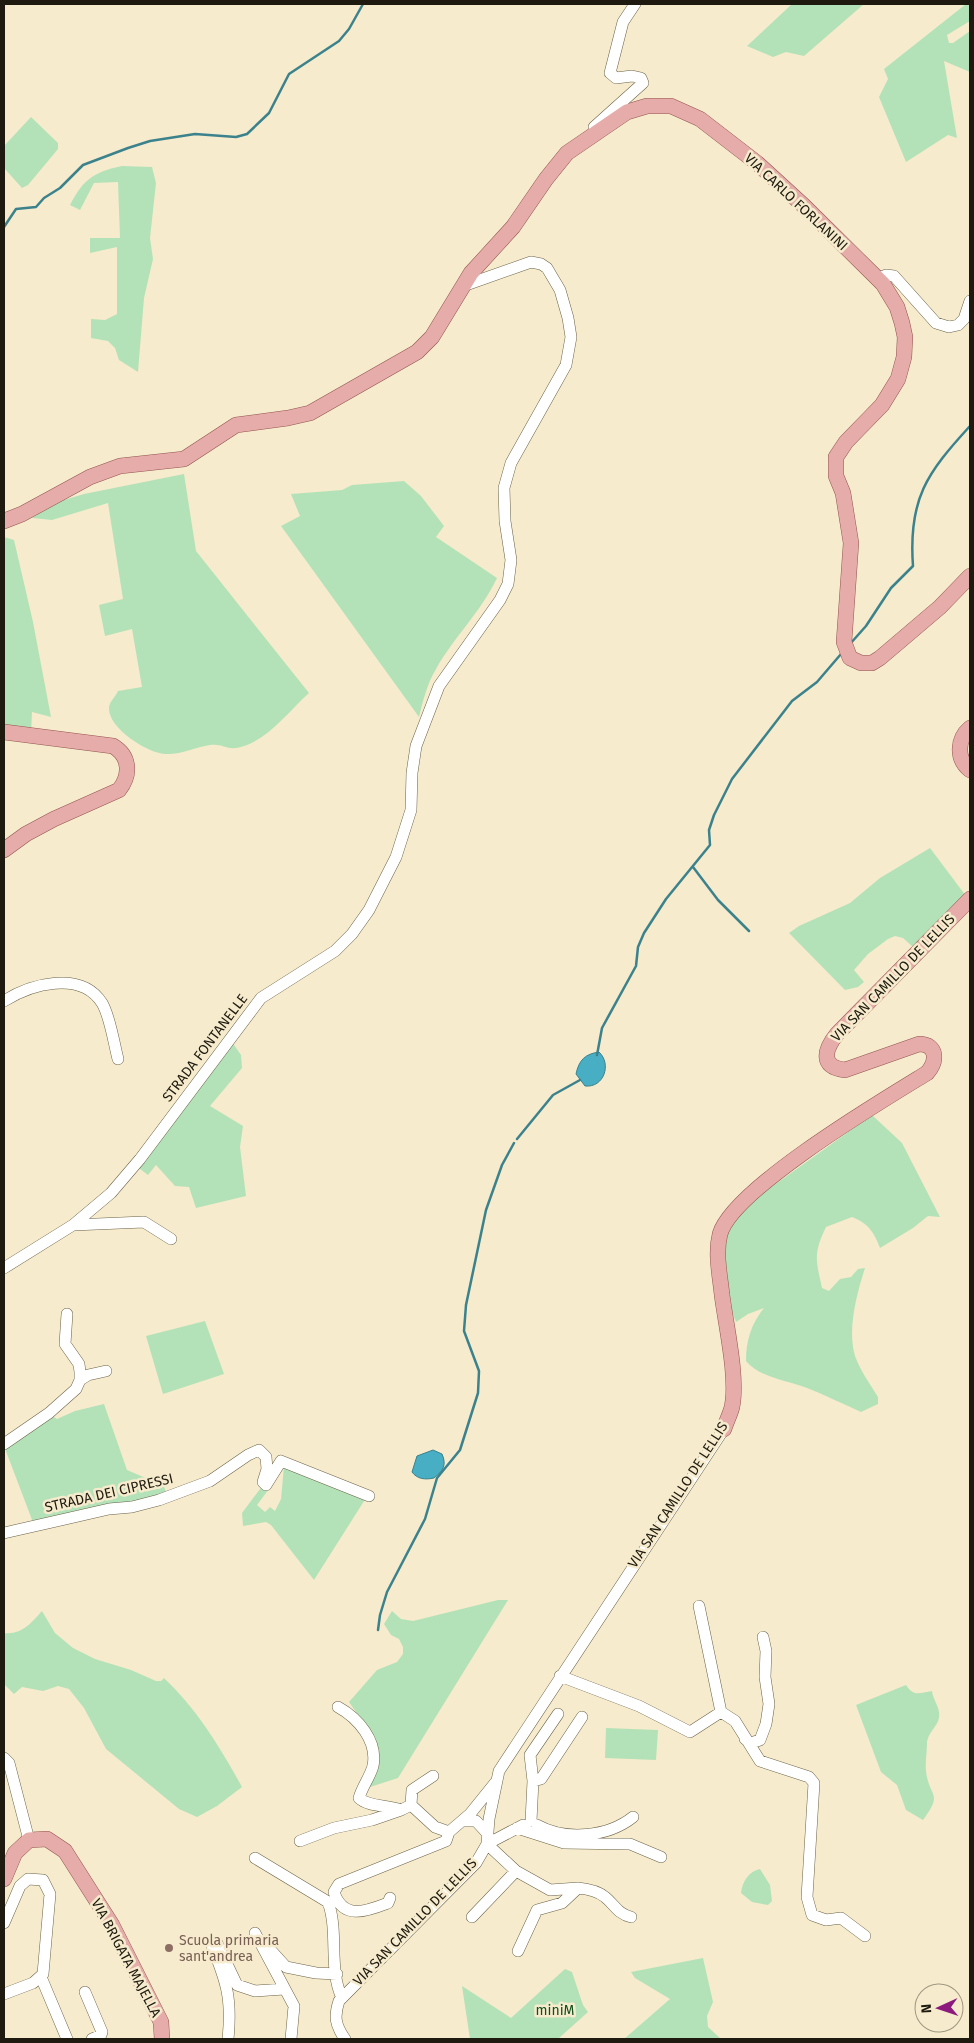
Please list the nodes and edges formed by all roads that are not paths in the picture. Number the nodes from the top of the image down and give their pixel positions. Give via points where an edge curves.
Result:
1 (635, 4) edge
2 (592, 135) junction
3 (876, 279) junction
4 (463, 286) junction
5 (970, 301) edge
6 (4, 520) edge
7 (970, 576) edge
8 (970, 728) edge
9 (4, 732) edge
10 (970, 770) edge
11 (4, 850) edge
12 (970, 899) edge
13 (4, 1001) edge
14 (118, 1059) dead end
15 (73, 1225) junction
16 (171, 1239) dead end
17 (4, 1268) edge
18 (67, 1314) dead end
19 (106, 1371) dead end
20 (80, 1380) junction
21 (724, 1429) joint
22 (4, 1444) edge
23 (369, 1496) dead end
24 (4, 1532) edge
25 (699, 1606) dead end
26 (762, 1637) dead end
27 (560, 1676) junction
28 (338, 1707) dead end
29 (721, 1712) junction
30 (558, 1714) dead end
31 (582, 1717) dead end
32 (745, 1739) junction
33 (4, 1758) edge
34 (433, 1776) dead end
35 (496, 1782) junction
36 (533, 1782) junction
37 (406, 1807) junction
38 (489, 1815) junction
39 (466, 1817) junction
40 (634, 1817) dead end
41 (531, 1821) junction
42 (517, 1828) junction
43 (450, 1832) junction
44 (487, 1839) junction
45 (29, 1840) junction
46 (300, 1841) dead end
47 (661, 1857) dead end
48 (255, 1858) dead end
49 (516, 1872) junction
50 (4, 1879) edge
51 (578, 1888) junction
52 (390, 1898) dead end
53 (472, 1917) dead end
54 (631, 1917) dead end
55 (4, 1923) edge
56 (865, 1936) dead end
57 (518, 1951) dead end
58 (337, 1974) junction
59 (41, 1977) junction
60 (284, 1989) junction
61 (85, 1992) dead end
62 (4, 1994) edge
63 (342, 1998) junction
64 (67, 2039) edge
65 (92, 2039) edge
66 (162, 2039) edge
67 (228, 2039) edge
68 (291, 2039) edge
69 (345, 2039) edge

1 - 2 street via 623,22 610,73 616,78 636,76 643,83 594,127
2 - 3 main road, VIA CARLO FORLANINI via 626,112 647,106 671,106 690,113 756,163
2 - 4 main road, VIA CARLO FORLANINI via 567,153 513,227
3 - 5 street via 894,276 936,323 949,327 964,319
3 - 7 main road, VIA CARLO FORLANINI via 883,284 902,323 904,357 898,379 882,405 836,457 836,476 843,493 851,543 846,652 861,663 876,661 940,607
4 - 6 main road, VIA CARLO FORLANINI via 432,336 417,352 310,413 236,425 184,459 120,466 90,476 22,514
4 - 15 street, STRADA FONTANELLE via 531,262 541,264 560,290 571,337 566,364 512,463 504,488 511,560 508,584 439,686 416,746 411,810 396,858 369,910 352,934 335,951 261,998 140,1159 111,1193
8 - 10 main road via 962,738 960,749 963,762
9 - 11 main road via 113,746 122,751 128,767 119,790 54,818
12 - 21 main road, VIA SAN CAMILLO DE LELLIS via 837,1034 828,1044 826,1054 828,1063 835,1069 846,1070 925,1044 934,1054 932,1068 838,1128 746,1198 729,1216 720,1234 717,1257 733,1381 732,1407
13 - 14 street via 47,984 72,984 89,990 102,1004
15 - 16 street, STRADA FONTANELLE via 144,1222
15 - 17 street, STRADA FONTANELLE
18 - 20 street via 65,1344 79,1364
19 - 20 street
20 - 22 street via 76,1389 48,1413
21 - 27 street, VIA SAN CAMILLO DE LELLIS
23 - 24 street, STRADA DEI CIPRESSI via 282,1461 266,1485 266,1457 259,1450 210,1481 159,1500
25 - 29 street
26 - 32 street via 766,1651 769,1704 766,1724 760,1740 751,1743
27 - 29 street via 639,1706 690,1732
27 - 35 street, VIA SAN CAMILLO DE LELLIS via 499,1770
28 - 37 street via 352,1714 362,1726 374,1754 372,1768 359,1798 363,1803
29 - 32 street via 735,1721
30 - 36 street via 530,1755
31 - 36 street via 541,1779
32 - 56 street via 760,1761 809,1777 814,1784 807,1897 812,1915 826,1920 841,1918
33 - 45 street via 9,1763
34 - 37 street via 412,1790
35 - 38 street, VIA SAN CAMILLO DE LELLIS
35 - 39 street, VIA SAN CAMILLO DE LELLIS
36 - 41 street
37 - 43 street via 435,1827
37 - 46 street
38 - 39 street
38 - 44 street, VIA SAN CAMILLO DE LELLIS
39 - 43 street, VIA SAN CAMILLO DE LELLIS
39 - 44 street, VIA SAN CAMILLO DE LELLIS via 476,1821
40 - 41 street via 604,1833 582,1835 543,1828
41 - 42 street, VIA SAN CAMILLO DE LELLIS
42 - 44 street, VIA SAN CAMILLO DE LELLIS
42 - 47 street via 564,1843 630,1844
43 - 52 street, VIA SAN CAMILLO DE LELLIS via 446,1841 339,1884 334,1892 337,1902 346,1910 359,1912 388,1903
44 - 49 street, VIA SAN CAMILLO DE LELLIS
44 - 63 street, VIA SAN CAMILLO DE LELLIS via 476,1863
45 - 50 main road via 15,1853
45 - 66 main road, VIA BRIGATA MAJELLA via 47,1839 64,1851 112,1925 161,2022
48 - 58 street, VIA SAN CAMILLO DE LELLIS via 328,1902 332,1913
49 - 51 street, VIA SAN CAMILLO DE LELLIS via 550,1890
49 - 53 street
51 - 54 street via 592,1890 605,1897 621,1915
51 - 57 street via 562,1903 537,1910
55 - 59 street via 20,1886 28,1879 43,1880 50,1894 46,1960
58 - 60 street via 286,1967 256,1935
58 - 63 street, VIA SAN CAMILLO DE LELLIS
59 - 62 street
59 - 64 street
60 - 67 street via 255,1991 237,1985 217,1943 212,1946 229,1996
60 - 68 street via 294,2006
61 - 65 street via 102,2032 101,2036
63 - 69 street, VIA SAN CAMILLO DE LELLIS via 334,2016

